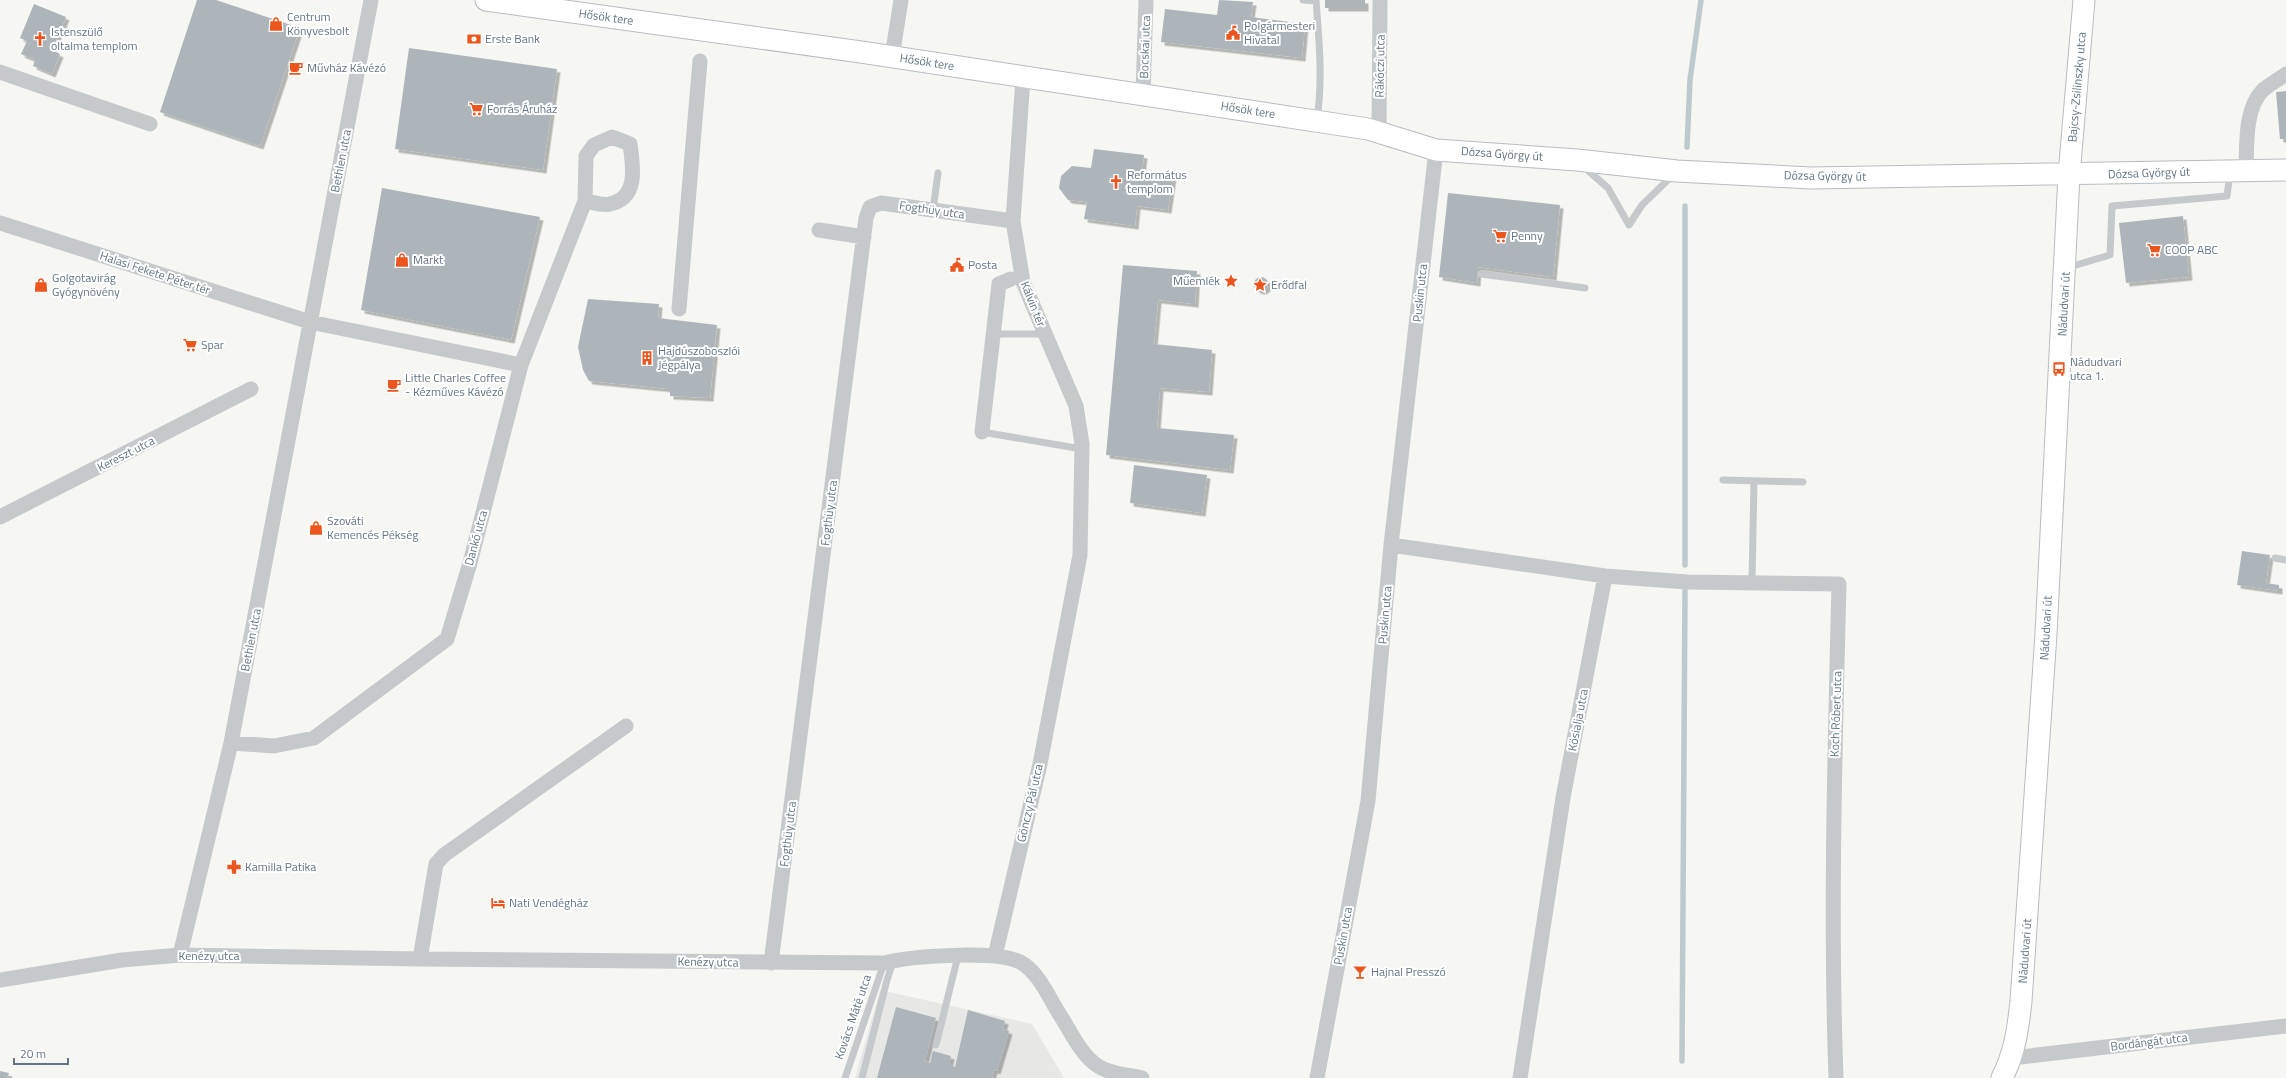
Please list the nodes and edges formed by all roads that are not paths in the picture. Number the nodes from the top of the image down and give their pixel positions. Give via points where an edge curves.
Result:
1 (371, 0) edge
2 (486, 0) edge
3 (902, 0) edge
4 (1146, 0) edge
5 (1303, 0) edge
6 (1380, 0) edge
7 (2084, 0) edge
8 (1316, 1) edge
9 (892, 57) junction
10 (700, 61) dead end
11 (0, 72) edge
12 (2286, 74) edge
13 (1023, 78) junction
14 (1143, 94) junction
15 (1317, 121) junction
16 (150, 124) dead end
17 (1373, 130) junction
18 (1436, 150) junction
19 (1577, 160) junction
20 (2286, 170) edge
21 (1677, 171) junction
22 (2238, 171) junction
23 (938, 173) dead end
24 (2069, 174) junction
25 (585, 202) junction
26 (933, 210) junction
27 (1013, 221) junction
28 (0, 224) edge
29 (819, 230) dead end
30 (863, 240) junction
31 (2066, 268) junction
32 (1481, 274) dead end
33 (1011, 279) dead end
34 (1585, 288) dead end
35 (679, 308) dead end
36 (310, 322) junction
37 (993, 334) junction
38 (1046, 334) junction
39 (521, 365) junction
40 (251, 389) dead end
41 (982, 432) joint
42 (1082, 449) junction
43 (1723, 480) dead end
44 (1754, 481) junction
45 (1803, 482) dead end
46 (0, 517) edge
47 (1391, 545) junction
48 (2275, 558) dead end
49 (2286, 560) edge
50 (1605, 576) junction
51 (1752, 581) junction
52 (626, 726) dead end
53 (231, 744) junction
54 (180, 955) junction
55 (958, 956) junction
56 (996, 956) junction
57 (420, 959) junction
58 (889, 961) junction
59 (772, 963) junction
60 (0, 980) edge
61 (2286, 1026) edge
62 (936, 1045) dead end
63 (2012, 1058) junction
64 (845, 1078) edge
65 (862, 1078) edge
66 (1142, 1078) edge
67 (1317, 1078) edge
68 (1520, 1078) edge
69 (1836, 1078) edge
70 (2002, 1078) edge

1 - 36 street, Bethlen utca
2 - 9 street, Hősök tere
3 - 9 street
4 - 14 street, Bocskai utca
5 - 8 lane
6 - 17 street, Rákóczi utca
7 - 24 street, Bajcsy-Zsilinszky utca
8 - 15 lane via 1321,61
9 - 13 street, Hősök tere
10 - 35 street
11 - 16 street
12 - 22 street via 2262,91 2255,102
13 - 14 street, Hősök tere
13 - 27 street, Kálvin tér
14 - 15 street, Hősök tere
15 - 17 street, Hősök tere
17 - 18 street, Dózsa György út
18 - 19 street, Dózsa György út
18 - 47 street, Puskin utca
19 - 21 street, Dózsa György út
19 - 21 lane via 1608,188 1629,225 1642,205
20 - 22 street, Dózsa György út
21 - 24 street, Dózsa György út via 1812,178
22 - 24 street, Dózsa György út
22 - 31 lane via 2227,196 2112,206 2110,255
23 - 26 lane
24 - 31 street, Nádudvari út
25 - 25 street, Dankó utca via 586,156 594,145 612,137 630,144 633,163 632,185 626,196 609,205
25 - 39 street, Dankó utca
26 - 27 street, Fogthüy utca
26 - 30 street, Fogthüy utca via 881,203 870,208
27 - 38 street, Kálvin tér via 1023,282
28 - 36 street, Halasi Fekete Péter tér
29 - 30 street
30 - 59 street, Fogthüy utca
31 - 63 street, Nádudvari út via 2046,634 2019,1027
32 - 34 lane
33 - 37 street via 998,284
36 - 39 street
36 - 53 street, Bethlen utca
37 - 38 lane
37 - 41 street
38 - 42 street, Kálvin tér via 1076,406
39 - 53 street, Dankó utca via 470,563 447,639 314,738 274,746
40 - 46 street, Kereszt utca
41 - 42 lane
42 - 56 street, Gönczy Pál utca via 1080,555 1040,764
43 - 44 lane
44 - 45 lane
44 - 51 lane
47 - 50 street
47 - 67 street, Puskin utca via 1368,801
48 - 49 lane
50 - 51 street, Koch Róbert utca via 1687,582
50 - 68 street, Kösialja utca via 1563,798
51 - 69 street, Koch Róbert utca via 1839,584 1832,975
52 - 57 street via 444,855 436,864
53 - 54 street, Bethlen utca
54 - 57 street, Kenézy utca
54 - 60 street, Kenézy utca via 122,960
55 - 56 street, Kenézy utca
55 - 58 street, Kenézy utca
55 - 62 lane
56 - 66 street via 1020,962 1034,974 1092,1062 1109,1071
57 - 59 street, Kenézy utca
58 - 59 street, Kenézy utca
58 - 64 lane, Kovács Máté utca
58 - 65 lane via 887,980
61 - 63 street, Bordángát utca
63 - 70 street, Nádudvari út

